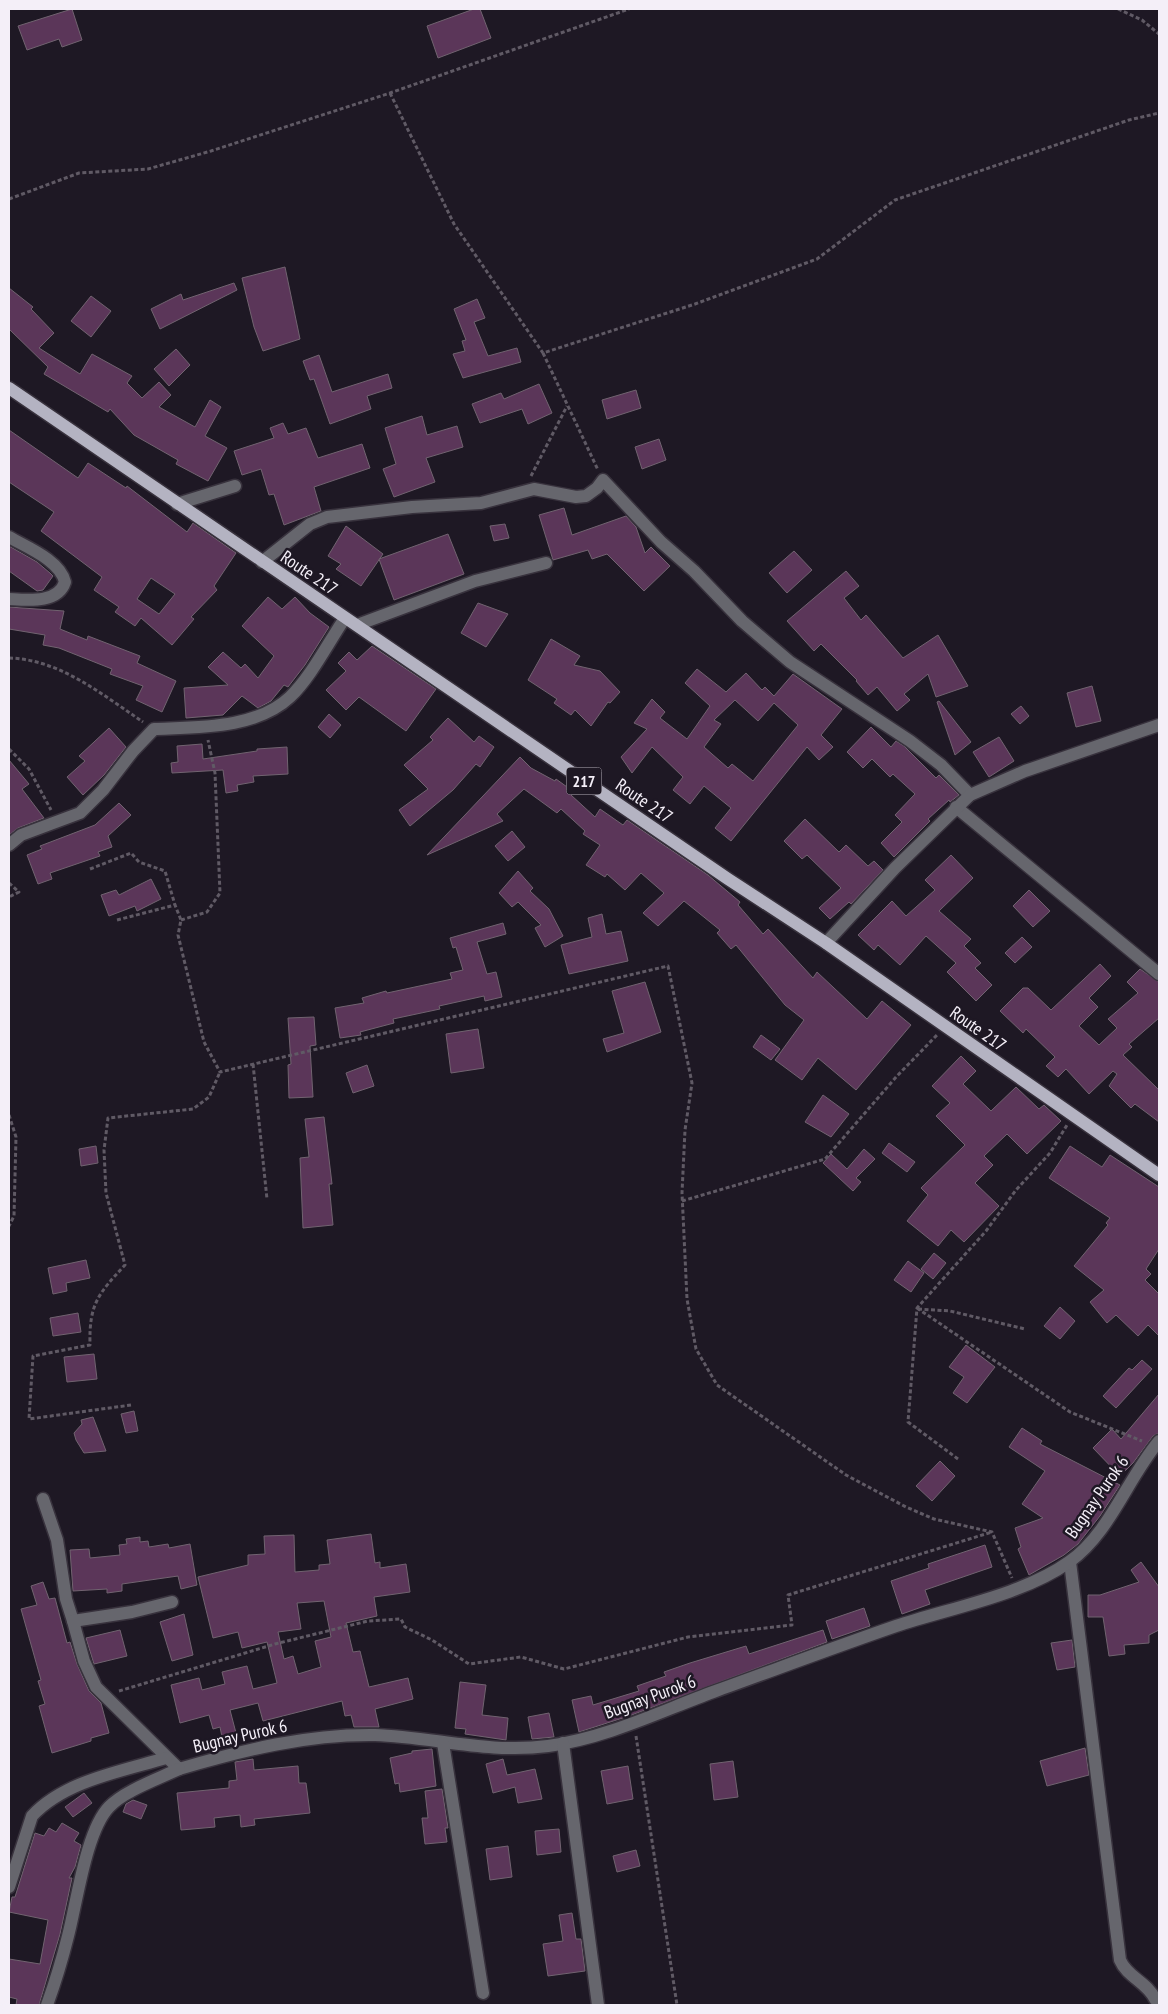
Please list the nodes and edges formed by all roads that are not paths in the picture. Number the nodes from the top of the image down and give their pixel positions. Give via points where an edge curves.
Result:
1 (9, 390) edge
2 (235, 486) dead end
3 (177, 504) junction
4 (9, 537) edge
5 (262, 562) junction
6 (546, 563) dead end
7 (9, 600) edge
8 (345, 618) junction
9 (357, 626) junction
10 (1159, 725) edge
11 (970, 795) junction
12 (956, 807) junction
13 (9, 845) edge
14 (826, 943) junction
15 (1159, 974) edge
16 (1159, 1175) edge
17 (1157, 1444) edge
18 (43, 1499) dead end
19 (1070, 1562) junction
20 (172, 1602) dead end
21 (72, 1622) junction
22 (444, 1743) junction
23 (563, 1743) junction
24 (166, 1758) junction
25 (179, 1769) junction
26 (9, 1887) edge
27 (483, 1993) dead end
28 (1155, 1999) dead end
29 (47, 2005) edge
30 (598, 2005) edge

1 - 3 main road, Route 217 / 217
2 - 3 street
3 - 5 main road, Route 217 / 217
4 - 7 street via 45,558 63,574 65,582 59,592 47,598
5 - 8 main road, Route 217 / 217
5 - 11 street via 310,524 327,517 481,503 534,490 586,496 603,480 742,621 790,662 918,747
6 - 9 street via 475,581
8 - 9 main road, Route 217 / 217
8 - 13 street via 302,682 282,704 244,720 154,729 90,804 72,817 21,835
9 - 14 main road, Route 217 / 217 via 728,880
10 - 11 street via 1025,771
11 - 12 street
12 - 14 street
12 - 15 street
14 - 16 main road, Route 217 / 217
17 - 19 street, Bugnay Purok 6 via 1100,1531
18 - 21 street, Bugnay Purok 6 via 57,1540
19 - 23 street, Bugnay Purok 6 via 1047,1576 1016,1588 896,1626 634,1723
19 - 28 street via 1120,1960 1124,1970 1144,1984
20 - 21 street
21 - 24 street, Bugnay Purok 6 via 96,1687
22 - 23 street, Bugnay Purok 6 via 515,1749
22 - 25 street, Bugnay Purok 6 via 378,1735 328,1736 249,1748
22 - 27 street
23 - 30 street
24 - 25 street, Bugnay Purok 6
24 - 26 street via 96,1779 62,1793 40,1807 32,1816
25 - 29 street via 125,1795 99,1818

